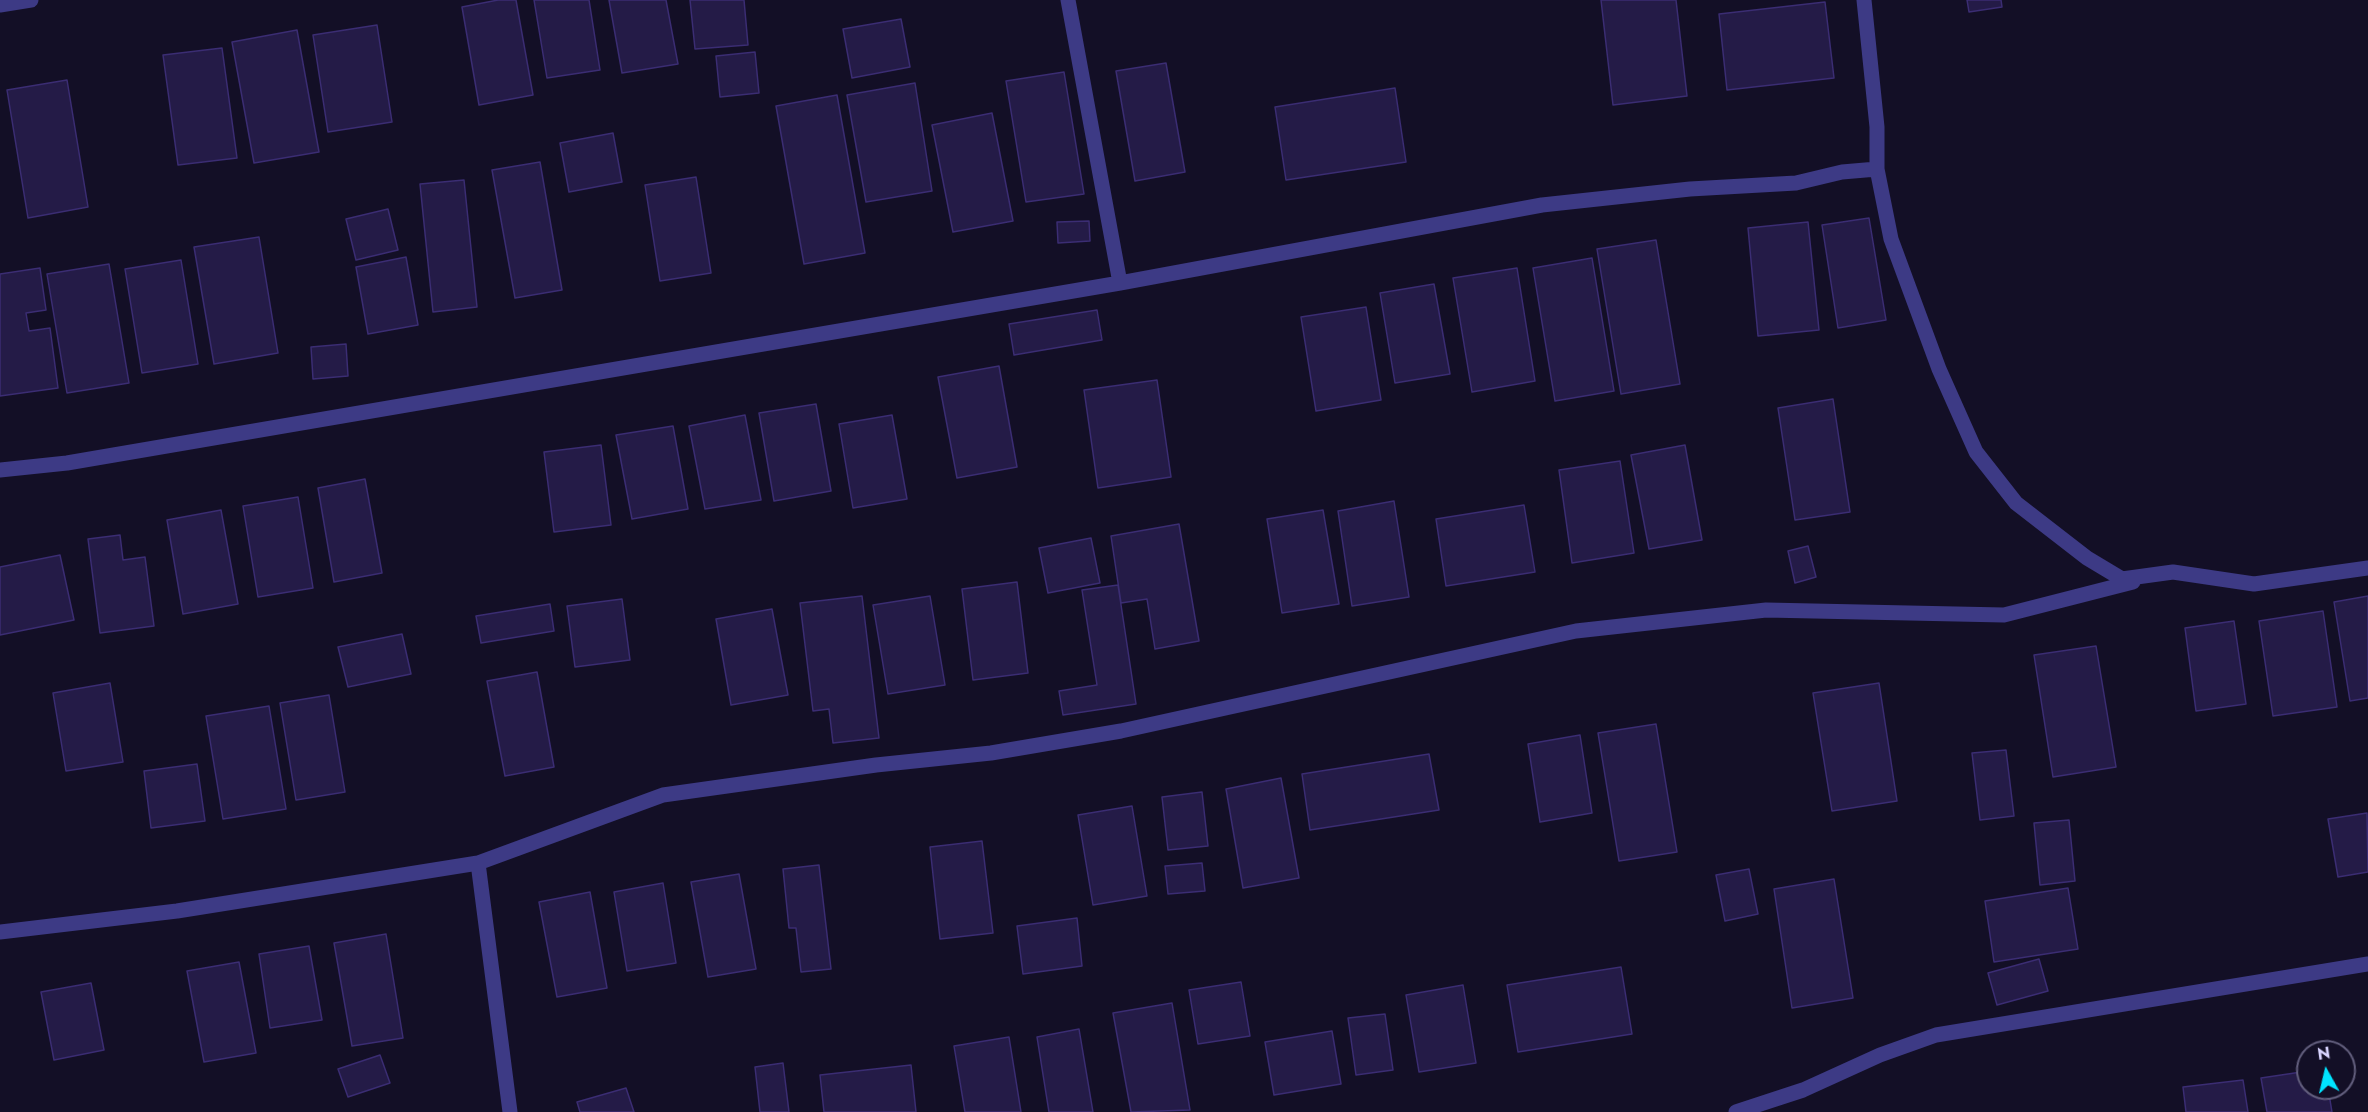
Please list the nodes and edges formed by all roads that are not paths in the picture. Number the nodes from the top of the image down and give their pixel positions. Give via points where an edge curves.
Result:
1 (31, 0) edge
2 (1068, 0) edge
3 (1864, 0) edge
4 (0, 5) edge
5 (1877, 169) junction
6 (1120, 283) junction
7 (0, 470) edge
8 (2368, 568) edge
9 (2173, 572) junction
10 (478, 863) junction
11 (0, 932) edge
12 (2368, 964) edge
13 (510, 1112) edge
14 (1736, 1112) edge

1 - 4 street
2 - 6 street
3 - 5 street via 1878,127
5 - 6 street via 1842,172 1796,183 1690,189 1542,205
5 - 9 street via 1891,239 1939,369 1976,452 2016,503 2113,574 2122,579
6 - 7 street via 66,463
8 - 9 street via 2254,584
9 - 10 street via 2004,615 1766,610 1576,631 1120,731 991,753 663,795
10 - 11 street via 177,911
10 - 13 street
12 - 14 street via 1936,1035 1803,1090

